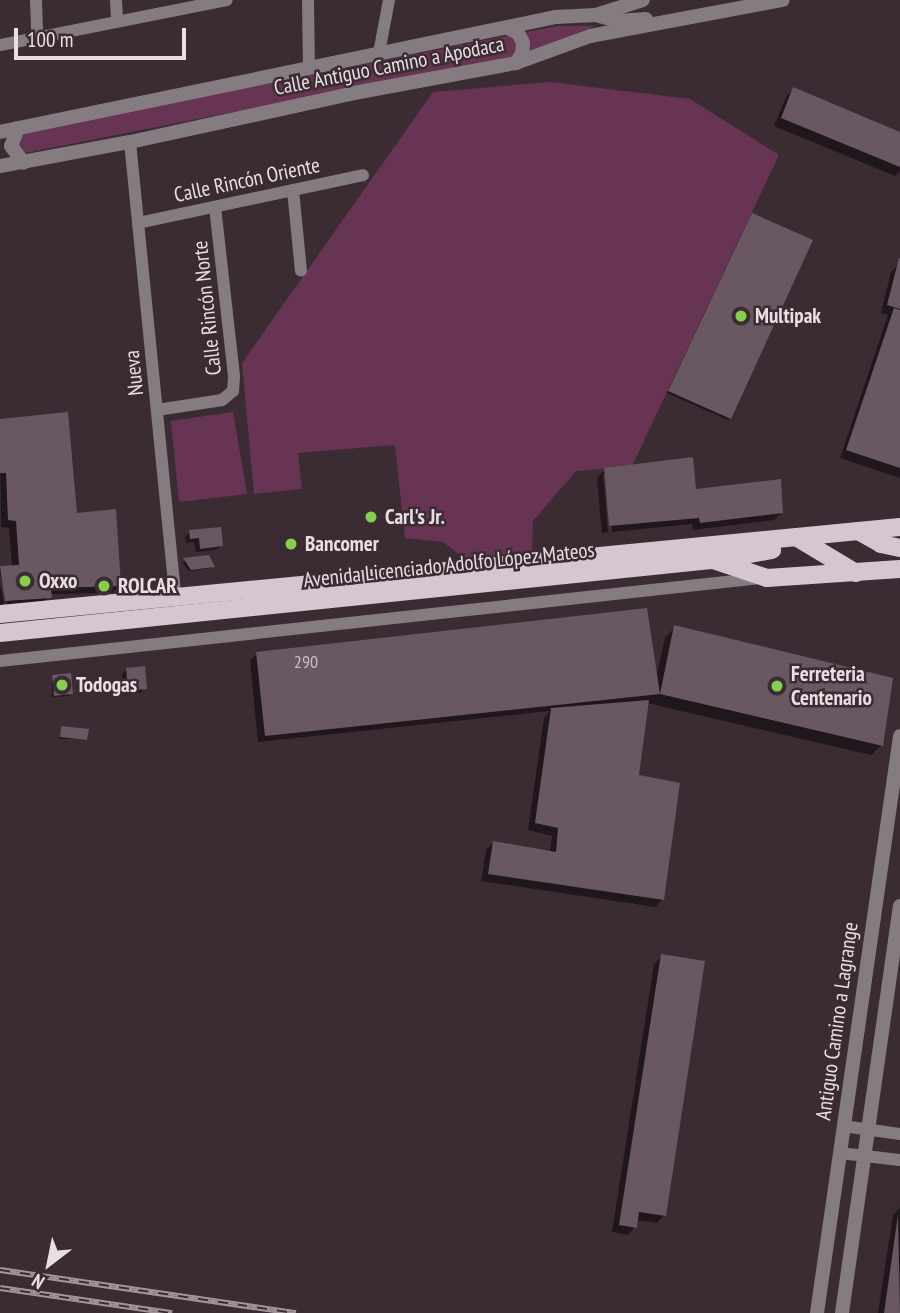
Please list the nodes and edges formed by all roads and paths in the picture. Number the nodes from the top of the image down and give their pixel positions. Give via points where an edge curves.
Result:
1 (36, 0) edge
2 (117, 0) edge
3 (227, 0) edge
4 (308, 0) edge
5 (389, 0) edge
6 (643, 0) edge
7 (747, 0) edge
8 (783, 0) edge
9 (596, 15) junction
10 (117, 21) junction
11 (642, 22) junction
12 (508, 27) junction
13 (37, 38) junction
14 (0, 45) edge
15 (379, 53) junction
16 (516, 63) junction
17 (309, 68) junction
18 (18, 128) junction
19 (0, 132) edge
20 (130, 142) junction
21 (24, 163) junction
22 (0, 166) edge
23 (363, 175) dead end
24 (293, 190) junction
25 (215, 207) junction
26 (138, 223) junction
27 (301, 271) dead end
28 (157, 410) junction
29 (900, 527) edge
30 (858, 531) junction
31 (796, 537) junction
32 (900, 548) edge
33 (713, 561) junction
34 (900, 569) edge
35 (857, 574) junction
36 (767, 578) junction
37 (176, 599) junction
38 (0, 615) edge
39 (4, 633) edge
40 (0, 661) edge
41 (900, 736) edge
42 (900, 906) edge
43 (843, 1126) junction
44 (870, 1130) junction
45 (900, 1134) edge
46 (840, 1153) junction
47 (866, 1156) junction
48 (900, 1160) edge
49 (819, 1298) junction
50 (843, 1307) edge
51 (817, 1313) edge

1 - 13 street
2 - 10 street
3 - 10 street
4 - 17 street
5 - 15 street
6 - 9 street
6 - 11 street
7 - 11 street, Calle Antiguo Camino a Apodaca
8 - 11 street, Calle Antiguo Camino a Apodaca
9 - 11 street, Calle Antiguo Camino a Apodaca
9 - 12 street, Calle Antiguo Camino a Apodaca
10 - 13 street
11 - 16 street, Calle Antiguo Camino a Apodaca via 577,39
12 - 15 street, Calle Antiguo Camino a Apodaca
12 - 16 street via 523,43
13 - 14 street
15 - 17 street, Calle Antiguo Camino a Apodaca
16 - 20 street, Calle Antiguo Camino a Apodaca
17 - 18 street, Calle Antiguo Camino a Apodaca
18 - 19 street, Calle Antiguo Camino a Apodaca
18 - 21 street via 11,146
20 - 21 street, Calle Antiguo Camino a Apodaca
20 - 26 street, Nueva
21 - 22 street, Calle Antiguo Camino a Apodaca
23 - 24 street, Calle Rincón Oriente
24 - 25 street, Calle Rincón Oriente
24 - 27 street
25 - 26 street, Calle Rincón Oriente
25 - 28 street, Calle Rincón Norte via 233,391 222,400
26 - 28 street, Nueva
28 - 37 street, Nueva
29 - 30 main road, Avenida Licenciado Adolfo López Mateos
30 - 31 main road, Avenida Licenciado Adolfo López Mateos
30 - 32 main road
31 - 33 main road via 784,548
31 - 35 main road
31 - 37 main road, Avenida Licenciado Adolfo López Mateos
33 - 36 main road, Avenida Licenciado Adolfo López Mateos
33 - 39 main road, Avenida Licenciado Adolfo López Mateos
34 - 35 main road, Avenida Licenciado Adolfo López Mateos
35 - 36 main road, Avenida Licenciado Adolfo López Mateos
36 - 40 street
37 - 38 main road, Avenida Licenciado Adolfo López Mateos
38 - 39 street
41 - 43 street, Antiguo Camino a Lagrange
42 - 44 street
43 - 44 street
43 - 46 street, Antiguo Camino a Lagrange
44 - 45 street
44 - 47 street
46 - 47 street
46 - 49 street, Antiguo Camino a Lagrange
47 - 48 street
47 - 50 street
49 - 50 street
49 - 51 street, Antiguo Camino a Lagrange

